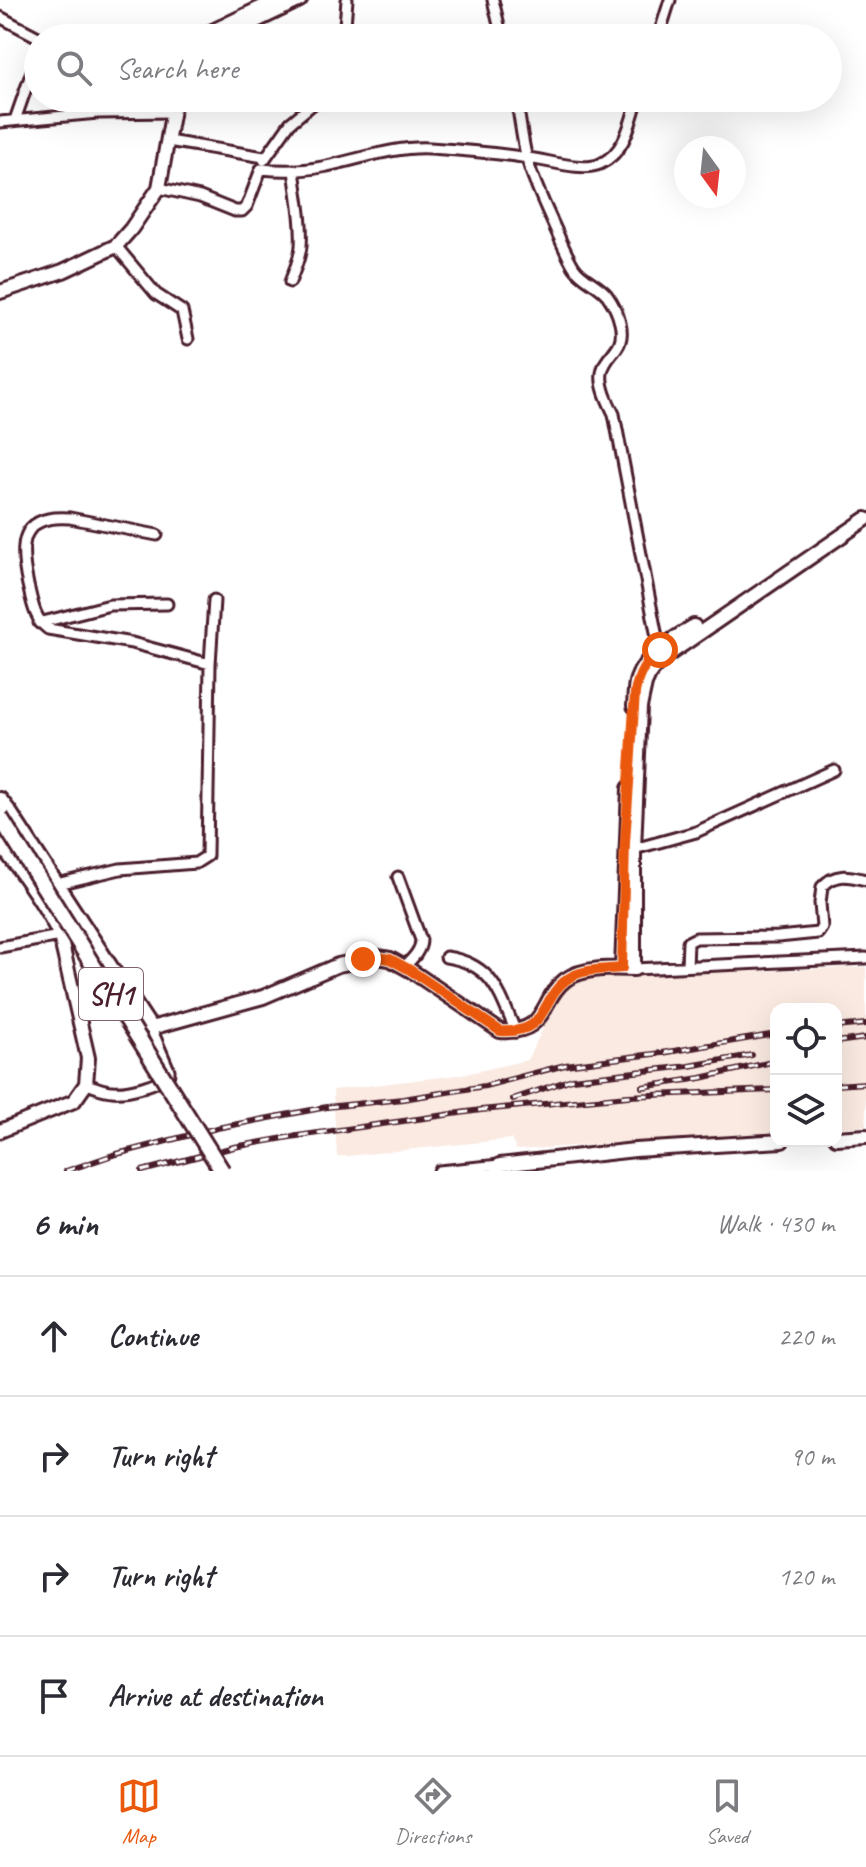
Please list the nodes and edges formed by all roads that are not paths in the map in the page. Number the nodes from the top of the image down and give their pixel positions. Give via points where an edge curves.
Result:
1 (277, 0) edge
2 (300, 0) edge
3 (347, 0) edge
4 (493, 0) edge
5 (670, 0) edge
6 (0, 17) edge
7 (227, 24) edge
8 (250, 24) edge
9 (345, 24) edge
10 (499, 24) edge
11 (662, 24) edge
12 (24, 30) edge
13 (24, 94) edge
14 (173, 112) joint
15 (303, 112) edge
16 (519, 112) edge
17 (633, 112) edge
18 (15, 120) junction
19 (0, 122) edge
20 (168, 141) junction
21 (264, 157) junction
22 (527, 157) junction
23 (261, 169) junction
24 (294, 170) junction
25 (159, 188) junction
26 (116, 246) junction
27 (290, 282) dead end
28 (0, 292) edge
29 (188, 339) dead end
30 (866, 510) edge
31 (866, 519) edge
32 (157, 535) dead end
33 (214, 600) dead end
34 (167, 604) dead end
35 (39, 623) junction
36 (661, 654) junction
37 (210, 664) junction
38 (834, 770) dead end
39 (0, 799) edge
40 (0, 817) edge
41 (0, 843) edge
42 (634, 849) junction
43 (398, 877) dead end
44 (866, 880) edge
45 (57, 884) junction
46 (60, 936) junction
47 (0, 947) edge
48 (446, 957) dead end
49 (866, 958) edge
50 (687, 966) junction
51 (404, 967) junction
52 (628, 969) junction
53 (151, 1028) junction
54 (516, 1032) junction
55 (86, 1084) junction
56 (0, 1131) edge
57 (866, 1136) edge
58 (842, 1138) edge
59 (770, 1142) edge
60 (499, 1168) edge
61 (222, 1171) edge
62 (439, 1171) edge

1 - 7 street
2 - 8 street
3 - 9 street
4 - 10 street
5 - 11 street
6 - 12 street
13 - 18 street
14 - 18 street
14 - 20 street
15 - 21 street
16 - 22 street
17 - 22 street via 622,146 604,163 572,166
18 - 19 street
20 - 21 street
20 - 25 street
21 - 23 street
22 - 24 street via 426,148
22 - 36 street via 564,250 576,271 606,294 621,326 618,349 602,377 614,414
23 - 24 street
23 - 25 street via 242,211
24 - 27 street via 301,247
25 - 26 street
26 - 28 street
26 - 29 street via 156,294 182,311
30 - 36 street
31 - 36 street
32 - 35 street via 70,518 37,522 23,547
33 - 37 street
34 - 35 street via 110,605
35 - 37 street
36 - 42 street via 640,707
36 - 52 street via 637,678 635,693 625,843
37 - 45 street via 207,856 196,863 120,869
38 - 42 street via 696,832
39 - 45 street
40 - 61 main road, SH1, bridge
41 - 46 street
42 - 52 street
43 - 51 street via 421,940 419,951
44 - 50 street via 834,876 822,887 818,933 696,938 688,942
45 - 53 street
46 - 47 street
46 - 55 street via 88,1058
48 - 54 street via 476,966 490,978
49 - 50 street
50 - 52 street
51 - 53 street via 378,957 338,965 263,997
51 - 54 street via 500,1031
52 - 54 street via 576,974 556,989 535,1022
53 - 55 street via 169,1070 166,1078 128,1090
55 - 56 street via 74,1101
57 - 58 street
59 - 60 street via 635,1150
60 - 62 street

